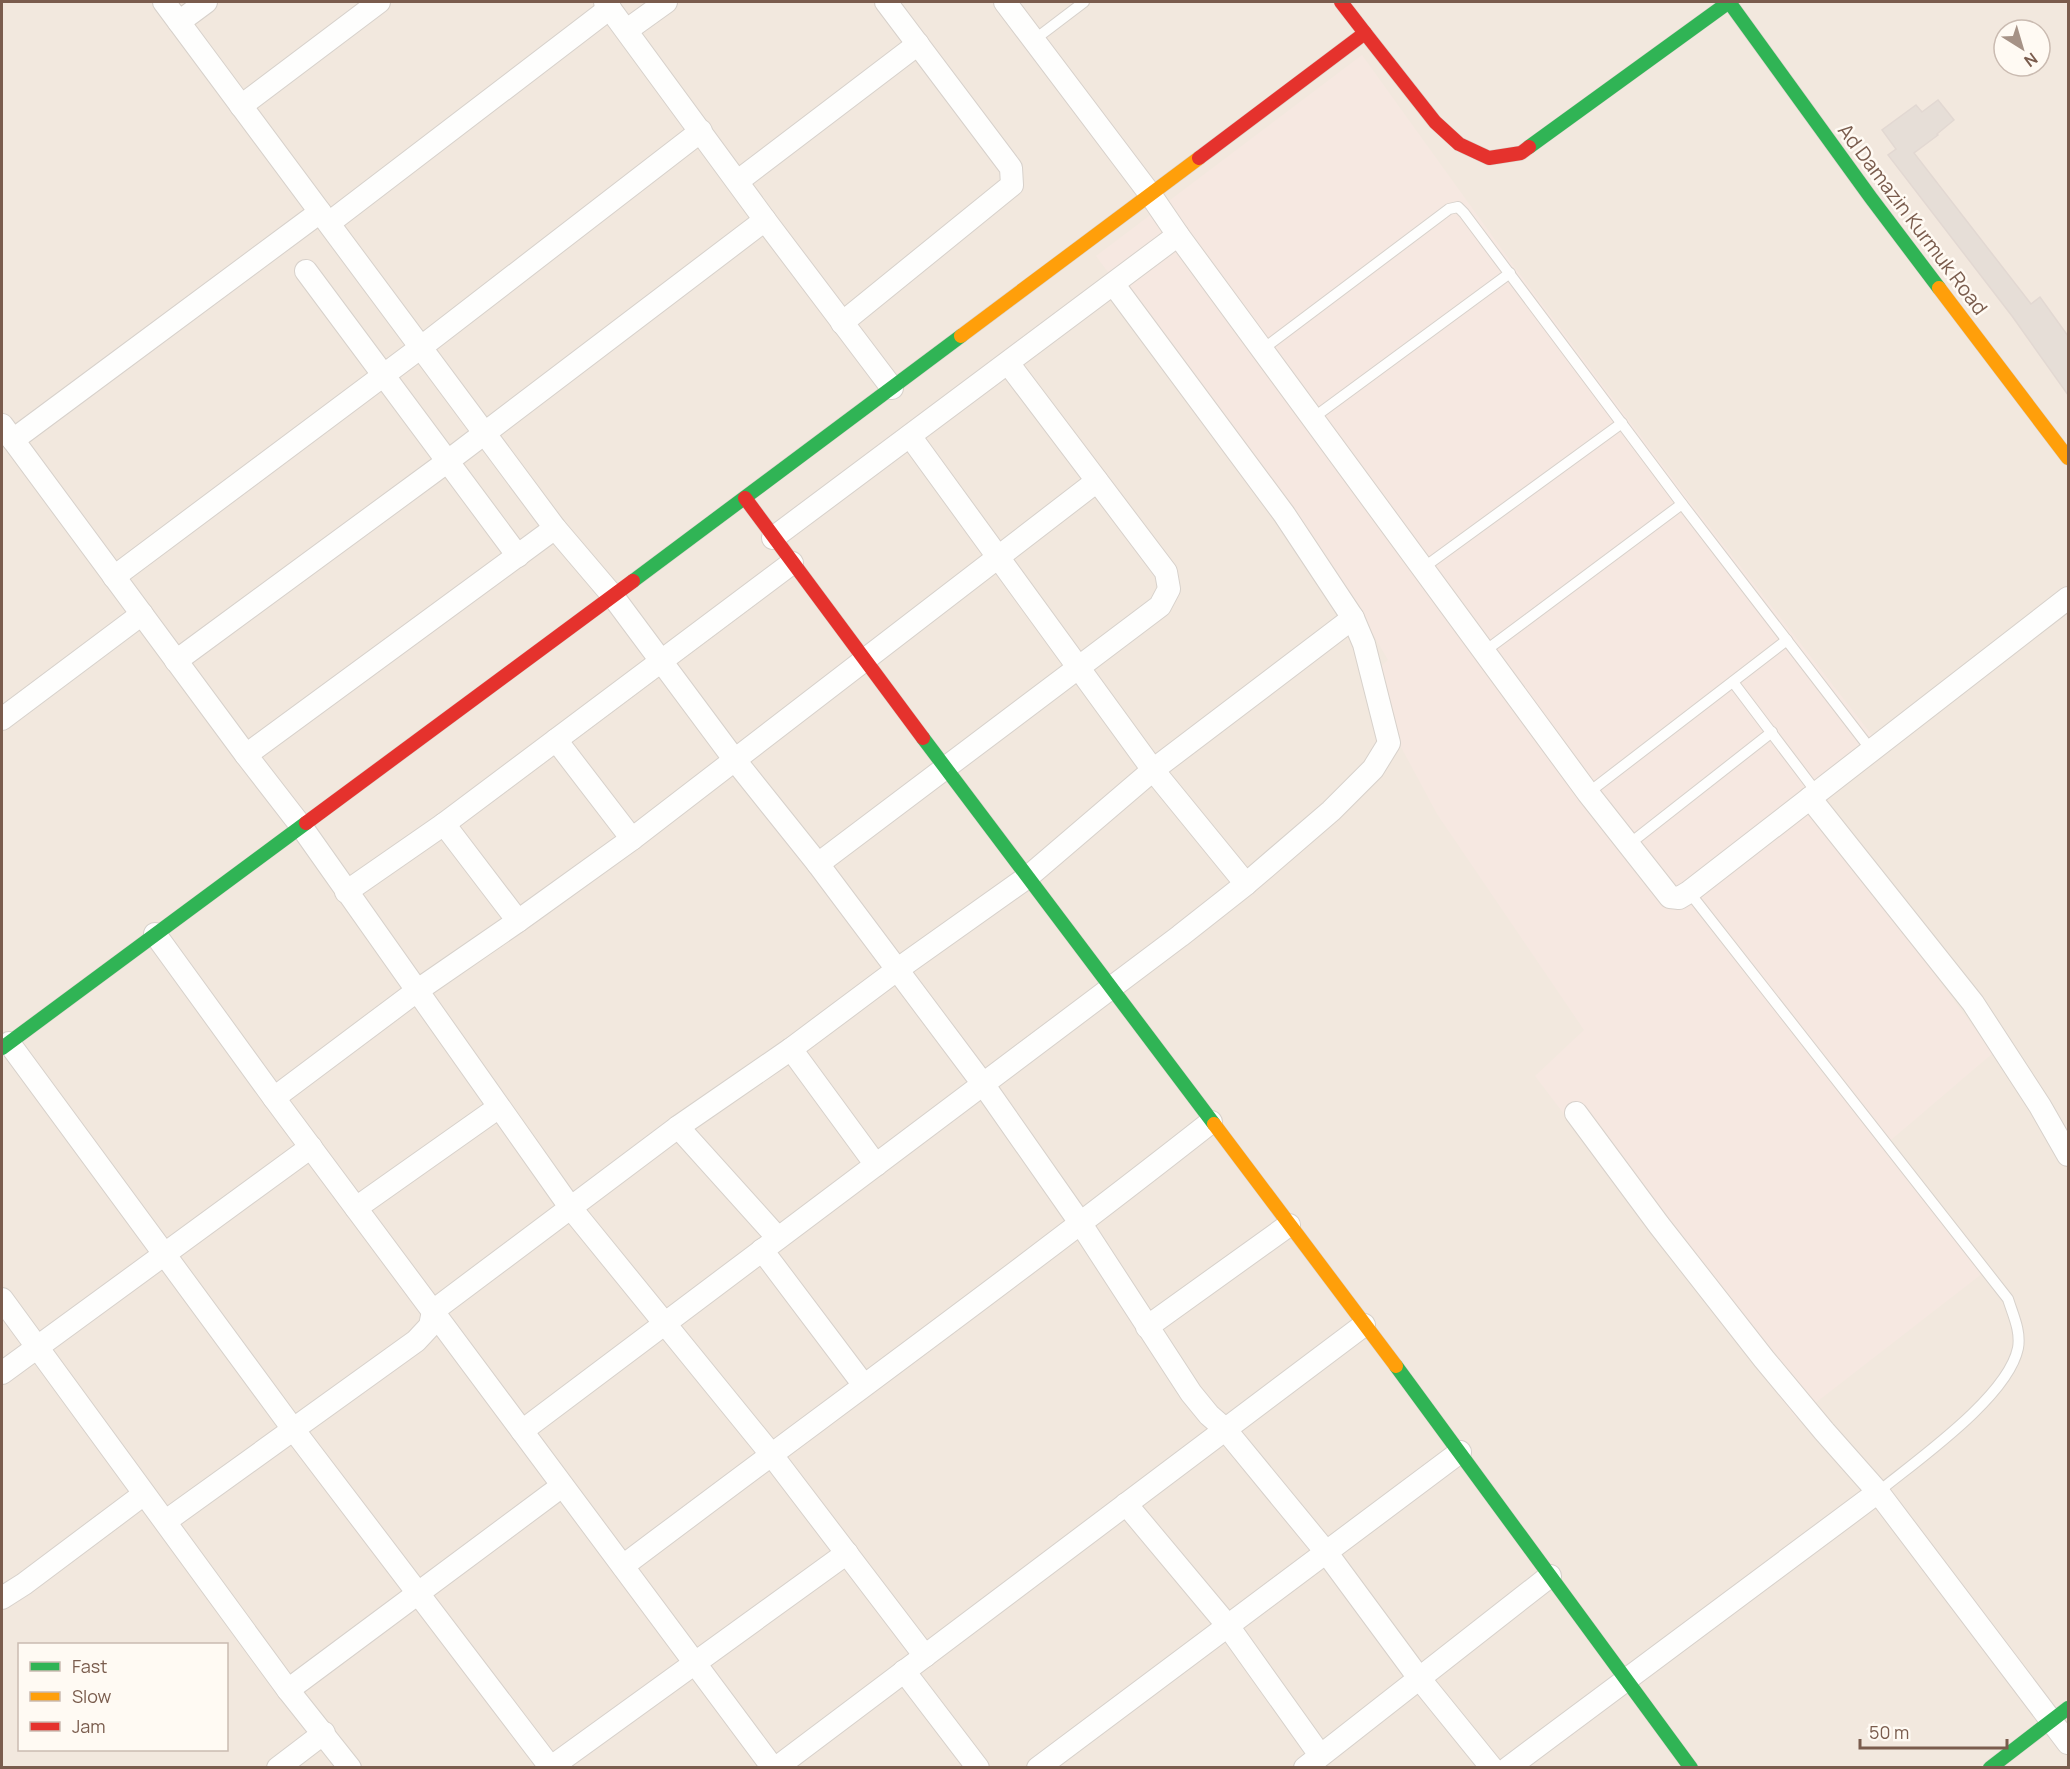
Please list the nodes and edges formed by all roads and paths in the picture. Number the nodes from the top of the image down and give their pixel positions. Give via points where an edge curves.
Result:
1 (164, 2) edge
2 (206, 2) edge
3 (380, 2) edge
4 (666, 2) edge
5 (886, 2) edge
6 (1005, 2) edge
7 (1084, 2) edge
8 (1341, 2) edge
9 (1729, 2) edge
10 (608, 5) edge
11 (179, 22) junction
12 (627, 30) junction
13 (1365, 33) junction
14 (1034, 40) junction
15 (918, 44) junction
16 (241, 106) junction
17 (701, 131) junction
18 (738, 181) junction
19 (1150, 194) junction
20 (324, 218) junction
21 (765, 220) junction
22 (1178, 235) junction
23 (306, 271) dead end
24 (1510, 273) junction
25 (1114, 285) junction
26 (842, 323) junction
27 (420, 348) junction
28 (1263, 349) junction
29 (1008, 363) junction
30 (383, 375) junction
31 (892, 388) junction
32 (1313, 418) junction
33 (1622, 423) junction
34 (485, 432) junction
35 (7, 433) edge
36 (910, 436) junction
37 (2068, 458) edge
38 (448, 460) junction
39 (1097, 481) junction
40 (745, 498) junction
41 (1682, 504) junction
42 (555, 528) junction
43 (772, 538) junction
44 (518, 556) junction
45 (998, 557) junction
46 (792, 563) junction
47 (1423, 568) junction
48 (114, 577) junction
49 (612, 595) junction
50 (2068, 598) edge
51 (142, 615) junction
52 (1353, 618) junction
53 (1787, 640) junction
54 (1485, 651) junction
55 (863, 659) junction
56 (176, 661) junction
57 (661, 662) junction
58 (1079, 668) junction
59 (1733, 682) junction
60 (2, 719) edge
61 (1772, 732) junction
62 (555, 740) junction
63 (1872, 750) junction
64 (246, 755) junction
65 (734, 759) junction
66 (946, 768) junction
67 (1153, 770) junction
68 (1588, 793) junction
69 (1813, 795) junction
70 (444, 824) junction
71 (301, 826) junction
72 (632, 839) junction
73 (1628, 846) junction
74 (818, 864) junction
75 (1029, 876) junction
76 (1246, 884) junction
77 (346, 892) junction
78 (1689, 892) junction
79 (518, 921) junction
80 (155, 934) junction
81 (898, 969) junction
82 (1110, 988) junction
83 (418, 990) junction
84 (5, 1046) edge
85 (791, 1048) junction
86 (983, 1084) junction
87 (274, 1098) junction
88 (499, 1107) junction
89 (1576, 1113) dead end
90 (1211, 1122) junction
91 (678, 1127) junction
92 (311, 1147) junction
93 (2068, 1155) edge
94 (876, 1165) junction
95 (570, 1207) junction
96 (357, 1208) junction
97 (1081, 1224) junction
98 (1288, 1225) junction
99 (770, 1244) junction
100 (165, 1254) junction
101 (2, 1299) edge
102 (433, 1311) junction
103 (664, 1325) junction
104 (1364, 1325) junction
105 (1147, 1328) junction
106 (37, 1347) junction
107 (2, 1373) edge
108 (863, 1384) junction
109 (293, 1429) junction
110 (1225, 1429) junction
111 (522, 1431) junction
112 (1460, 1452) junction
113 (771, 1454) junction
114 (562, 1486) junction
115 (1878, 1492) junction
116 (144, 1494) junction
117 (1126, 1504) junction
118 (166, 1521) junction
119 (847, 1552) junction
120 (1326, 1552) junction
121 (622, 1566) junction
122 (1550, 1576) junction
123 (420, 1594) junction
124 (2, 1598) edge
125 (1228, 1626) junction
126 (925, 1656) junction
127 (695, 1663) junction
128 (904, 1671) junction
129 (1419, 1678) junction
130 (1626, 1679) junction
131 (288, 1690) junction
132 (2060, 1714) edge
133 (324, 1733) junction
134 (2068, 1743) edge
135 (1312, 1761) edge
136 (278, 1767) edge
137 (350, 1767) edge
138 (551, 1767) edge
139 (775, 1767) edge
140 (978, 1767) edge
141 (1038, 1767) edge
142 (1492, 1767) edge
143 (1508, 1767) edge
144 (1691, 1767) edge
145 (1990, 1767) edge

1 - 11 street
2 - 11 street
3 - 16 street
4 - 12 street
5 - 15 street
6 - 14 street
7 - 14 lane
8 - 13 main road
9 - 13 main road via 1521,153 1489,158 1460,144 1435,122
9 - 37 main road, Ad Damazin Kurmuk Road
10 - 12 street
10 - 20 street
11 - 16 street
12 - 17 street
13 - 19 main road
14 - 19 street
15 - 18 street
15 - 26 street via 1011,168 1012,185
16 - 20 street
17 - 18 street
17 - 27 street
18 - 21 street
19 - 22 street
19 - 31 main road
20 - 27 street
20 - 35 street
21 - 26 street
21 - 34 street
22 - 25 street
22 - 28 street
23 - 30 street
24 - 28 lane via 1464,213 1458,207 1449,209
24 - 32 lane
24 - 33 lane
25 - 29 street
25 - 52 street via 1284,514
26 - 31 street
27 - 30 street
27 - 34 street
28 - 32 street
29 - 36 street
29 - 39 street
30 - 38 street
30 - 48 street
31 - 40 main road
32 - 47 street
33 - 41 lane
33 - 47 lane
34 - 38 street
34 - 42 street
35 - 48 street
36 - 43 street
36 - 45 street
38 - 44 street
38 - 56 street
39 - 45 street
39 - 58 street via 1166,572 1169,589 1160,606
40 - 43 main road
40 - 49 main road
41 - 53 lane
41 - 54 lane
42 - 44 street
42 - 49 street
43 - 46 main road
44 - 64 street
45 - 55 street
45 - 58 street
46 - 55 main road
46 - 57 street
47 - 54 street
48 - 51 street
49 - 57 street
49 - 71 main road
50 - 63 street
51 - 56 street
51 - 60 street
52 - 67 street
52 - 76 street via 1364,644 1389,743 1373,769 1338,804
53 - 59 lane
53 - 63 lane
54 - 68 street
55 - 65 street
55 - 66 main road
56 - 64 street
57 - 62 street
57 - 65 street
58 - 66 street
58 - 67 street
59 - 61 lane
59 - 68 lane
61 - 69 lane
61 - 73 lane
62 - 70 street
62 - 72 street
63 - 69 street
64 - 71 street
65 - 72 street
65 - 74 street
66 - 74 street
66 - 75 main road
67 - 75 street
67 - 76 street
68 - 73 street
69 - 78 street
69 - 93 street via 1973,1004
70 - 77 street
70 - 79 street
71 - 77 street
71 - 80 main road
72 - 79 street
73 - 78 street via 1667,895 1675,899
74 - 81 street
75 - 81 street
75 - 82 main road
76 - 82 street
77 - 83 street
78 - 115 lane via 2008,1299 2018,1328 2013,1366 2001,1385 1947,1436
79 - 83 street
80 - 84 main road
80 - 87 street
81 - 85 street
81 - 86 street
82 - 86 street
82 - 90 main road
83 - 87 street
83 - 88 street
84 - 100 street
85 - 91 street
85 - 94 street
86 - 94 street
86 - 97 street
87 - 92 street
88 - 95 street
88 - 96 street
89 - 115 street via 1764,1359
90 - 97 street
90 - 98 main road
91 - 95 street
91 - 99 street
92 - 96 street
92 - 100 street
94 - 99 street
95 - 102 street
95 - 103 street
96 - 102 street
97 - 105 street
97 - 108 street
98 - 104 main road
98 - 105 street
99 - 103 street
99 - 108 street
100 - 106 street
100 - 109 street
101 - 106 street
102 - 109 street via 430,1326 417,1341
102 - 111 street
103 - 111 street
103 - 113 street
104 - 110 street
104 - 112 main road
105 - 110 street via 1191,1393
106 - 107 street
106 - 116 street
108 - 113 street
109 - 118 street
109 - 123 street
110 - 117 street
110 - 120 street
111 - 114 street
112 - 120 street
112 - 122 main road
113 - 119 street
113 - 121 street
114 - 121 street
114 - 123 street
115 - 130 street
115 - 132 street
116 - 118 street
116 - 124 street
117 - 125 street
117 - 126 street
118 - 131 street
119 - 126 street
119 - 127 street
120 - 125 street
120 - 129 street
121 - 127 street
122 - 129 street
122 - 130 main road
123 - 131 street
123 - 138 street
125 - 135 street
125 - 141 street
126 - 128 street
127 - 138 street
127 - 139 street
128 - 139 street
128 - 140 street
129 - 135 street
129 - 142 street
130 - 143 street
130 - 144 main road
131 - 133 street
132 - 134 street
132 - 145 main road
133 - 136 street
133 - 137 street

